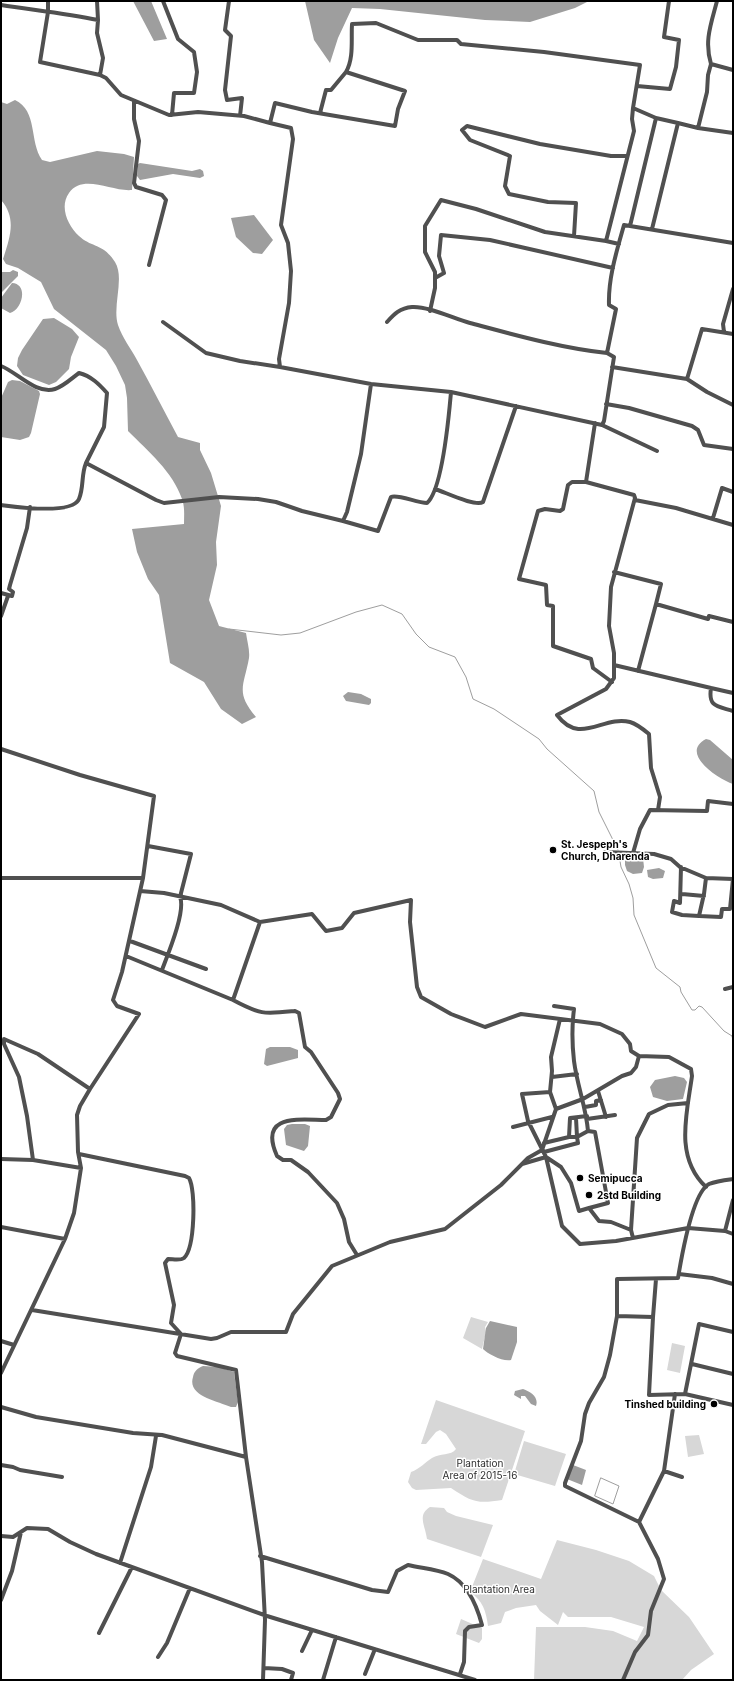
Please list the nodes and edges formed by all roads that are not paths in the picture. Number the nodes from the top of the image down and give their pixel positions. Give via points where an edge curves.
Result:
1 (48, 1) edge
2 (97, 1) edge
3 (163, 1) edge
4 (229, 1) edge
5 (669, 1) edge
6 (717, 1) edge
7 (1, 5) edge
8 (48, 12) junction
9 (98, 20) junction
10 (711, 64) junction
11 (733, 70) edge
12 (346, 72) junction
13 (100, 75) junction
14 (637, 86) junction
15 (134, 101) junction
16 (634, 108) junction
17 (320, 113) junction
18 (172, 115) junction
19 (240, 116) junction
20 (656, 118) junction
21 (270, 123) junction
22 (678, 123) junction
23 (698, 128) junction
24 (733, 133) edge
25 (627, 156) junction
26 (630, 226) junction
27 (652, 229) junction
28 (574, 236) junction
29 (606, 242) junction
30 (733, 242) edge
31 (619, 244) junction
32 (149, 265) dead end
33 (613, 268) junction
34 (435, 278) junction
35 (733, 289) edge
36 (430, 310) junction
37 (163, 322) dead end
38 (387, 322) dead end
39 (724, 332) junction
40 (733, 334) edge
41 (607, 353) junction
42 (1, 366) edge
43 (280, 367) junction
44 (612, 367) junction
45 (687, 379) junction
46 (371, 384) junction
47 (451, 392) junction
48 (606, 404) junction
49 (733, 405) edge
50 (516, 406) junction
51 (595, 423) junction
52 (602, 425) junction
53 (733, 449) edge
54 (658, 451) dead end
55 (86, 463) junction
56 (586, 482) junction
57 (435, 489) junction
58 (733, 492) edge
59 (635, 500) junction
60 (1, 505) edge
61 (30, 507) junction
62 (713, 518) junction
63 (343, 521) junction
64 (733, 525) edge
65 (614, 572) junction
66 (1, 593) edge
67 (8, 596) junction
68 (656, 604) junction
69 (1, 616) edge
70 (733, 622) edge
71 (614, 665) junction
72 (638, 672) junction
73 (612, 682) junction
74 (711, 688) junction
75 (733, 693) edge
76 (733, 711) edge
77 (1, 749) edge
78 (733, 804) edge
79 (658, 810) junction
80 (148, 846) junction
81 (605, 852) dead end
82 (633, 853) junction
83 (681, 867) junction
84 (1, 878) edge
85 (143, 878) junction
86 (706, 878) junction
87 (733, 879) edge
88 (140, 891) junction
89 (682, 894) junction
90 (704, 896) junction
91 (180, 897) junction
92 (698, 916) junction
93 (260, 922) junction
94 (130, 941) junction
95 (168, 954) junction
96 (126, 956) junction
97 (206, 969) dead end
98 (162, 970) junction
99 (733, 987) edge
100 (725, 989) dead end
101 (232, 1000) junction
102 (554, 1006) dead end
103 (560, 1019) junction
104 (572, 1020) junction
105 (639, 1056) junction
106 (577, 1074) junction
107 (552, 1077) junction
108 (90, 1089) junction
109 (598, 1091) junction
110 (550, 1092) junction
111 (584, 1099) junction
112 (601, 1100) junction
113 (688, 1103) junction
114 (585, 1107) junction
115 (556, 1109) junction
116 (615, 1115) dead end
117 (552, 1117) junction
118 (606, 1117) junction
119 (576, 1118) junction
120 (587, 1118) junction
121 (529, 1123) junction
122 (513, 1127) dead end
123 (588, 1131) junction
124 (569, 1137) junction
125 (577, 1137) junction
126 (544, 1143) junction
127 (544, 1153) junction
128 (78, 1154) junction
129 (1, 1158) edge
130 (33, 1160) junction
131 (522, 1164) junction
132 (81, 1168) junction
133 (733, 1179) edge
134 (706, 1187) junction
135 (733, 1200) edge
136 (589, 1208) junction
137 (1, 1227) edge
138 (688, 1228) junction
139 (631, 1230) junction
140 (725, 1231) junction
141 (733, 1234) edge
142 (633, 1238) junction
143 (64, 1239) junction
144 (357, 1256) junction
145 (679, 1274) junction
146 (656, 1279) junction
147 (733, 1284) edge
148 (32, 1310) junction
149 (617, 1316) junction
150 (653, 1317) junction
151 (733, 1332) edge
152 (181, 1334) junction
153 (1, 1341) edge
154 (14, 1345) junction
155 (692, 1364) junction
156 (1, 1373) edge
157 (733, 1374) edge
158 (674, 1394) junction
159 (685, 1394) junction
160 (733, 1405) edge
161 (1, 1407) edge
162 (156, 1436) junction
163 (246, 1457) junction
164 (1, 1464) edge
165 (664, 1471) junction
166 (62, 1477) dead end
167 (682, 1477) dead end
168 (639, 1522) junction
169 (21, 1532) junction
170 (1, 1536) edge
171 (260, 1556) junction
172 (120, 1563) junction
173 (132, 1567) junction
174 (190, 1588) junction
175 (1, 1600) edge
176 (264, 1615) junction
177 (312, 1630) junction
178 (99, 1633) dead end
179 (336, 1637) junction
180 (374, 1649) junction
181 (302, 1651) dead end
182 (158, 1657) dead end
183 (264, 1668) junction
184 (365, 1674) dead end
185 (460, 1674) junction
186 (263, 1680) edge
187 (291, 1680) edge
188 (324, 1680) edge
189 (474, 1680) edge
190 (623, 1680) edge

1 - 8 street
2 - 9 street
3 - 18 street via 178,39 194,52 197,72 194,93 174,93
4 - 19 street via 225,30 231,36 225,90 227,100 242,98
5 - 14 street via 664,37 679,40 670,89
6 - 10 street via 710,25 707,50
7 - 8 street
8 - 9 street
8 - 13 street via 40,62
9 - 13 street via 97,33 103,58
10 - 11 street
10 - 23 street
12 - 14 street via 351,58 352,24 376,23 418,40 457,40 461,44 640,65
12 - 17 street via 331,90 326,90
12 - 17 street via 405,91 395,126
13 - 15 street via 121,95
14 - 16 street
15 - 18 street
15 - 32 street via 134,119 139,141 134,183 136,187 162,195 166,200
16 - 20 street
16 - 25 street via 634,131
17 - 21 street via 276,103
18 - 19 street via 198,112
19 - 21 street
20 - 22 street
20 - 26 street
21 - 43 street via 291,128 293,139 281,225 288,243 291,271
22 - 23 street
22 - 27 street
23 - 24 street
25 - 28 street via 611,156 540,144 467,126 462,130 470,140 510,156 505,186 509,194 548,202 576,203
25 - 29 street
26 - 27 street
26 - 31 street via 624,225
27 - 30 street
28 - 29 street
28 - 34 street via 546,232 441,200 425,226 425,252 435,272
29 - 31 street
31 - 33 street
33 - 34 street via 490,240 441,235 439,256 444,273
33 - 41 street via 609,305 616,309
34 - 36 street
35 - 39 street via 723,324
36 - 38 street via 413,307 398,310
36 - 41 street via 468,323 561,346
37 - 43 street via 206,353
39 - 40 street
39 - 45 street via 702,329
41 - 44 street via 614,357
42 - 55 street via 32,384 50,390 79,374 92,378 100,385 107,393 104,427
43 - 46 street
44 - 45 street
44 - 48 street
45 - 49 street
46 - 47 street
46 - 63 street via 361,454
47 - 50 street
47 - 57 street via 447,435
48 - 52 street
48 - 53 street via 692,426 698,430 704,445
50 - 51 street
50 - 57 street via 483,502 472,503
51 - 52 street
51 - 56 street
52 - 54 street
55 - 61 street via 76,504 55,509
55 - 63 street via 164,503 219,497 276,502
56 - 59 street via 634,494
56 - 73 street via 572,482 568,485 563,509 560,511 538,511 519,579 546,585 547,605 552,606 554,646 590,658 593,668
57 - 63 street via 427,503 395,495 391,497 378,531
58 - 62 street via 722,488
59 - 62 street
59 - 65 street
60 - 61 street
61 - 67 street via 27,528 9,589 13,592 12,596
62 - 64 street
65 - 68 street via 661,584
65 - 71 street via 609,626
66 - 67 street
67 - 69 street
68 - 70 street via 708,619 709,616
68 - 72 street
71 - 72 street
71 - 73 street
72 - 74 street
73 - 79 street via 606,689 557,715 574,728 584,730 625,721 636,724 649,734 651,768 660,797
74 - 75 street
74 - 76 street via 711,703
77 - 80 street via 154,796
78 - 79 street via 708,801 707,811
79 - 82 street via 650,810 646,816
80 - 85 street
80 - 91 street via 191,854
81 - 82 street
82 - 83 street via 654,854 671,859
83 - 86 street
83 - 89 street
84 - 85 street
85 - 88 street
86 - 87 street
86 - 90 street
87 - 92 street via 730,909 722,909 721,918
88 - 91 street
88 - 94 street
89 - 90 street
89 - 92 street via 680,902 674,901 672,912
90 - 92 street
91 - 93 street via 221,905
91 - 95 street via 182,902
93 - 101 street
93 - 103 street via 312,914 326,931 333,930 342,928 354,913 411,900 410,922 417,987 421,997 451,1014 486,1027 521,1014
94 - 95 street
94 - 96 street
95 - 97 street
95 - 98 street
96 - 98 street
96 - 108 street via 113,1000 117,1006 139,1014
98 - 101 street
99 - 100 street
101 - 144 street via 264,1014 295,1011 299,1013 305,1047 311,1052 340,1100 331,1117 326,1120 284,1120 276,1126 272,1137 276,1156 283,1160 292,1160 308,1172 337,1203 349,1242
102 - 104 street via 574,1009
103 - 104 street
103 - 107 street via 552,1057
104 - 105 street via 610,1027 622,1034 630,1044 631,1051
104 - 106 street
105 - 109 street via 631,1073
105 - 113 street via 669,1057 691,1070
106 - 107 street
106 - 111 street
107 - 110 street
108 - 128 street via 77,1115
108 - 130 street via 38,1054 4,1039 19,1077
109 - 111 street
109 - 112 street
110 - 115 street
110 - 121 street via 522,1094
111 - 114 street
111 - 115 street
112 - 114 street via 596,1101 596,1105
112 - 118 street
113 - 134 street via 684,1134 688,1157 698,1179
113 - 139 street via 668,1105 649,1114 636,1138
114 - 120 street
115 - 117 street
116 - 118 street
117 - 121 street
117 - 126 street
118 - 120 street
119 - 120 street
119 - 124 street via 570,1118
119 - 125 street
120 - 123 street
121 - 122 street
121 - 127 street
123 - 125 street
123 - 136 street via 595,1132 608,1203
124 - 125 street
124 - 126 street
125 - 127 street via 578,1143
126 - 127 street
127 - 131 street
127 - 131 street via 528,1158
127 - 136 street via 561,1167 571,1182 579,1211
127 - 142 street via 562,1226 580,1244
128 - 132 street
128 - 152 street via 189,1178 194,1211 190,1242 185,1257 168,1259 165,1263 174,1305 171,1323
129 - 130 street
130 - 132 street
131 - 144 street via 501,1185 445,1229 390,1242
132 - 143 street via 74,1213
133 - 134 street
134 - 138 street via 698,1198
135 - 140 street
136 - 139 street via 599,1221 611,1222
137 - 143 street
138 - 140 street
138 - 142 street
138 - 145 street
139 - 142 street
140 - 141 street
143 - 148 street
144 - 152 street via 332,1266 293,1314 286,1332 231,1332 214,1339
145 - 146 street via 678,1278
145 - 147 street via 712,1278
146 - 149 street via 618,1278
146 - 150 street
148 - 152 street
148 - 154 street
149 - 150 street
149 - 168 street via 604,1377 585,1414 581,1441 565,1486
150 - 158 street via 649,1395
151 - 155 street via 699,1324
152 - 163 street via 175,1353 177,1356 236,1370
153 - 154 street
154 - 156 street
155 - 157 street
155 - 159 street
158 - 159 street
158 - 165 street
159 - 160 street
161 - 162 street via 36,1417
162 - 163 street via 162,1435
162 - 172 street via 151,1467
163 - 171 street
164 - 166 street
165 - 167 street
165 - 168 street
168 - 190 street via 658,1559 664,1578 651,1611 648,1635 635,1652
169 - 170 street via 13,1536
169 - 172 street via 27,1528 48,1529 70,1542
169 - 175 street via 12,1570
171 - 176 street
171 - 185 street via 377,1591 388,1592 397,1572 408,1565 448,1574 465,1587 476,1604 482,1625 469,1627 465,1631 464,1662
172 - 173 street
173 - 174 street
173 - 178 street
174 - 176 street
174 - 182 street via 167,1643
176 - 177 street
176 - 183 street
177 - 179 street
177 - 181 street
179 - 180 street
179 - 188 street
180 - 184 street
180 - 185 street
183 - 186 street
183 - 187 street via 282,1669 293,1673
185 - 189 street

